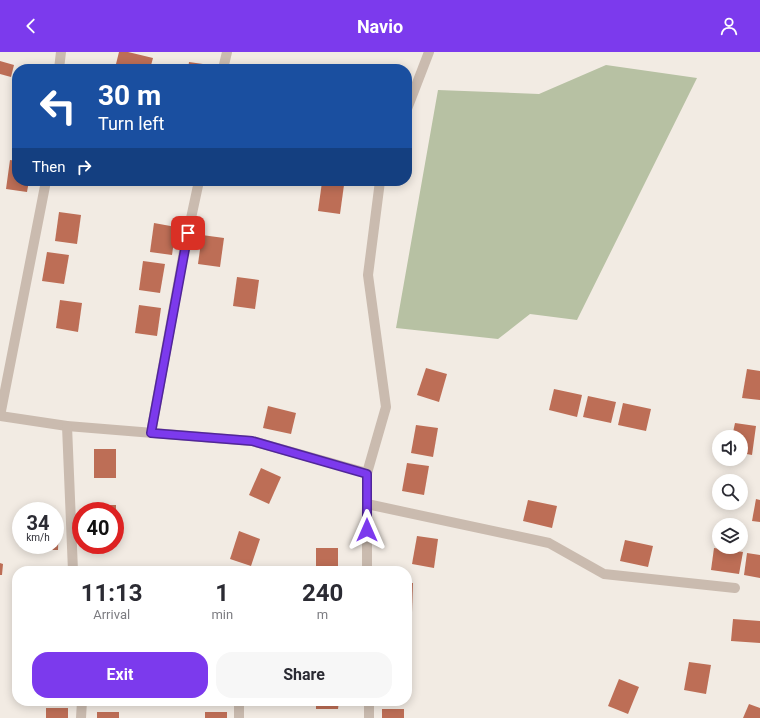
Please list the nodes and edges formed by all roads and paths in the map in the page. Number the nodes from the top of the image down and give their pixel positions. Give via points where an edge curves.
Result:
1 (61, 52) edge
2 (227, 52) edge
3 (428, 52) edge
4 (60, 64) edge
5 (224, 64) edge
6 (412, 95) edge
7 (45, 186) edge
8 (198, 186) edge
9 (379, 186) edge
10 (0, 416) edge
11 (67, 426) junction
12 (151, 433) junction
13 (367, 474) junction
14 (367, 504) junction
15 (73, 566) edge
16 (367, 566) edge
17 (735, 588) dead end
18 (82, 706) edge
19 (239, 706) edge
20 (368, 706) edge
21 (81, 718) edge
22 (239, 718) edge
23 (369, 718) edge

1 - 4 street
2 - 5 street
3 - 6 street
7 - 10 street
8 - 12 street
9 - 13 street via 368,275 386,407
10 - 11 street
11 - 12 street
11 - 15 street
12 - 13 street via 252,441
13 - 14 street
14 - 16 street
14 - 17 street via 549,543 604,574
18 - 21 street
19 - 22 street
20 - 23 street

